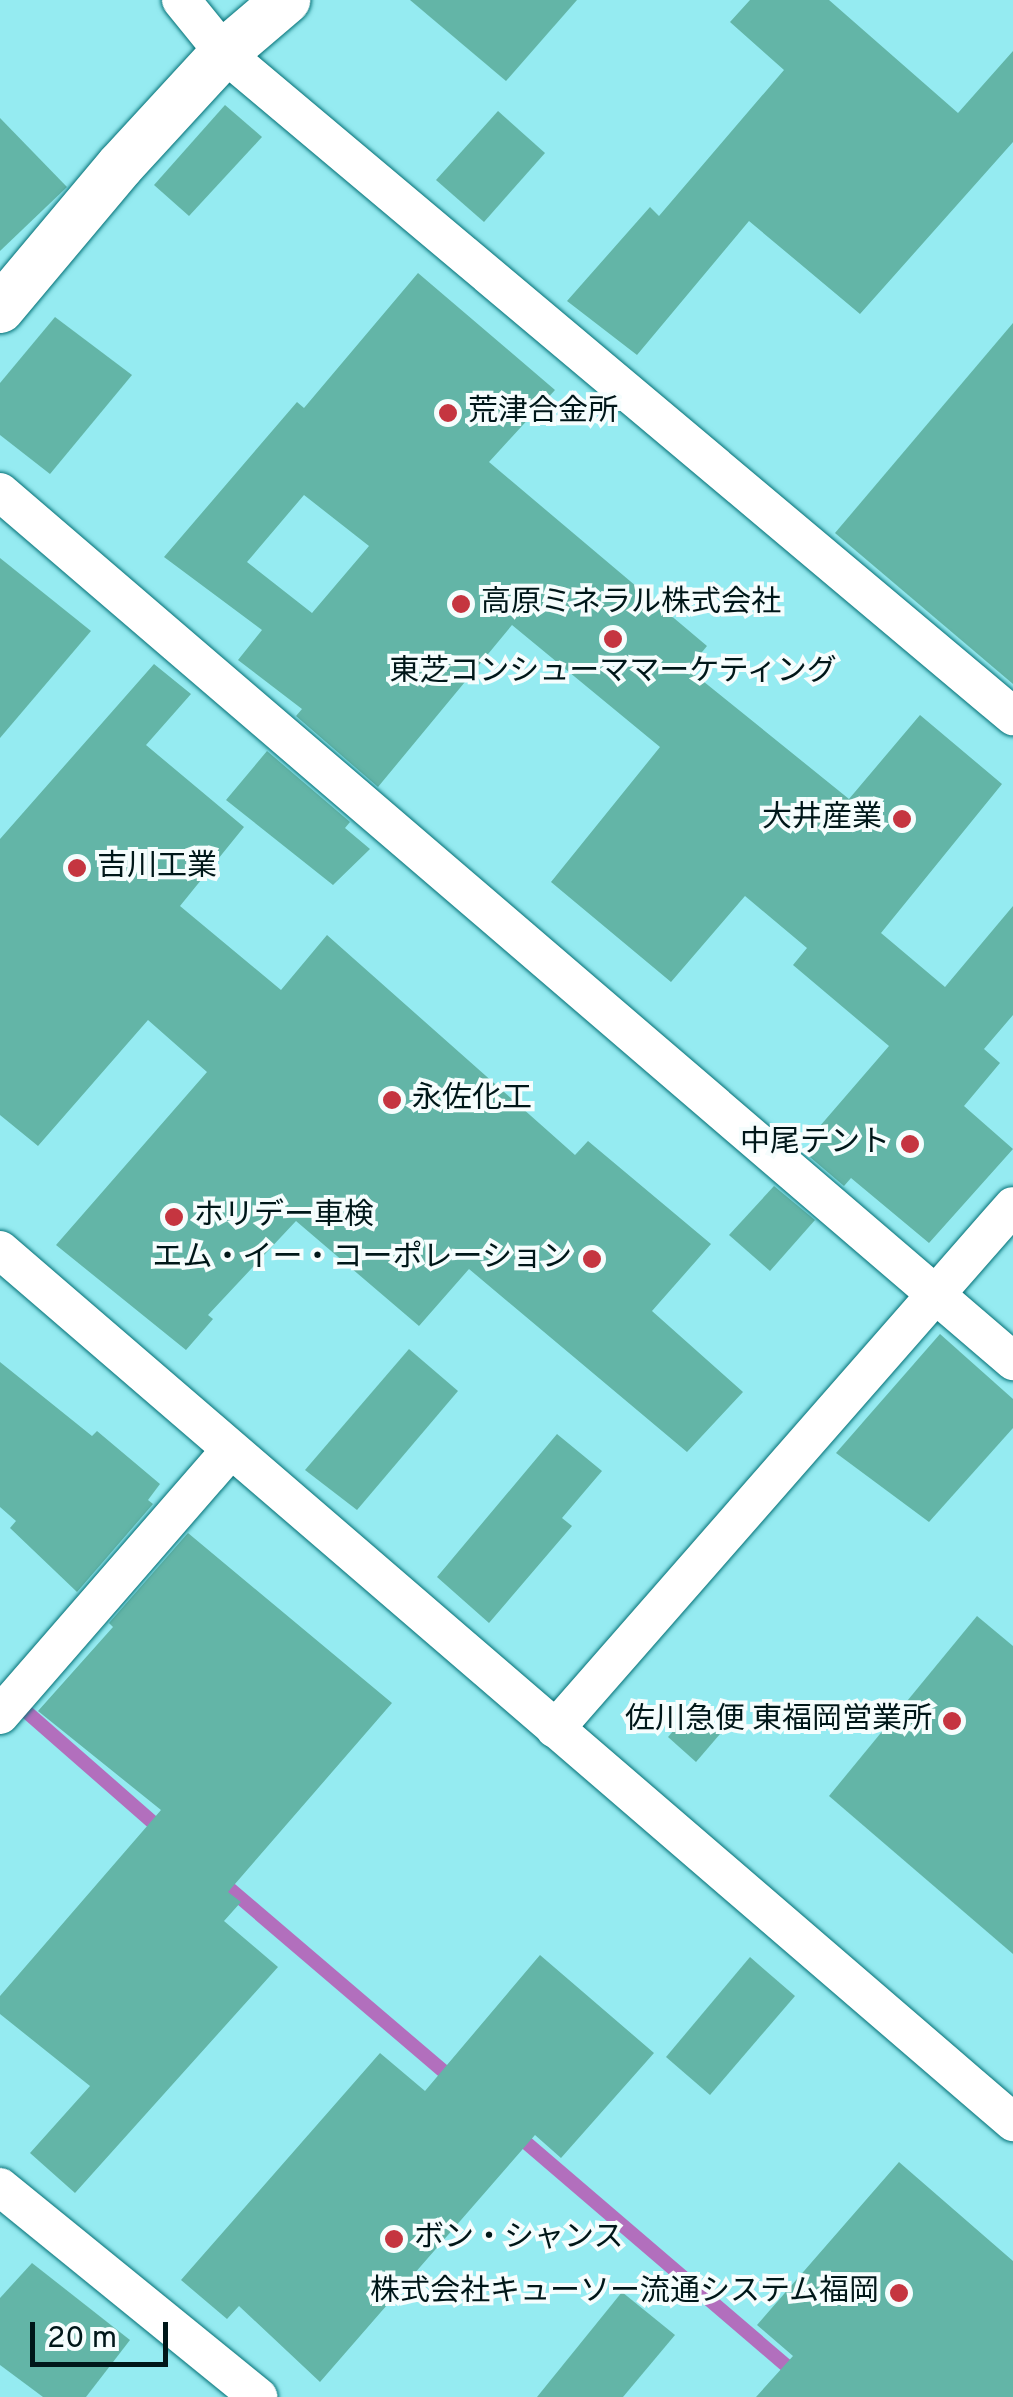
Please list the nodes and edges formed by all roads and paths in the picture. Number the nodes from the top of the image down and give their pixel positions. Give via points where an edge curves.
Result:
1 (181, 0) edge
2 (286, 0) edge
3 (224, 53) junction
4 (0, 309) edge
5 (0, 492) edge
6 (1013, 716) edge
7 (1013, 1206) edge
8 (0, 1250) edge
9 (938, 1296) junction
10 (1013, 1361) edge
11 (230, 1450) junction
12 (0, 1715) edge
13 (555, 1730) junction
14 (1013, 2122) edge
15 (0, 2187) edge
16 (258, 2397) edge

1 - 3 street
2 - 3 street
3 - 4 street
3 - 6 street
5 - 9 street
7 - 9 street
8 - 11 street
9 - 10 street
9 - 13 street
11 - 12 street
11 - 13 street
13 - 14 street
15 - 16 street

